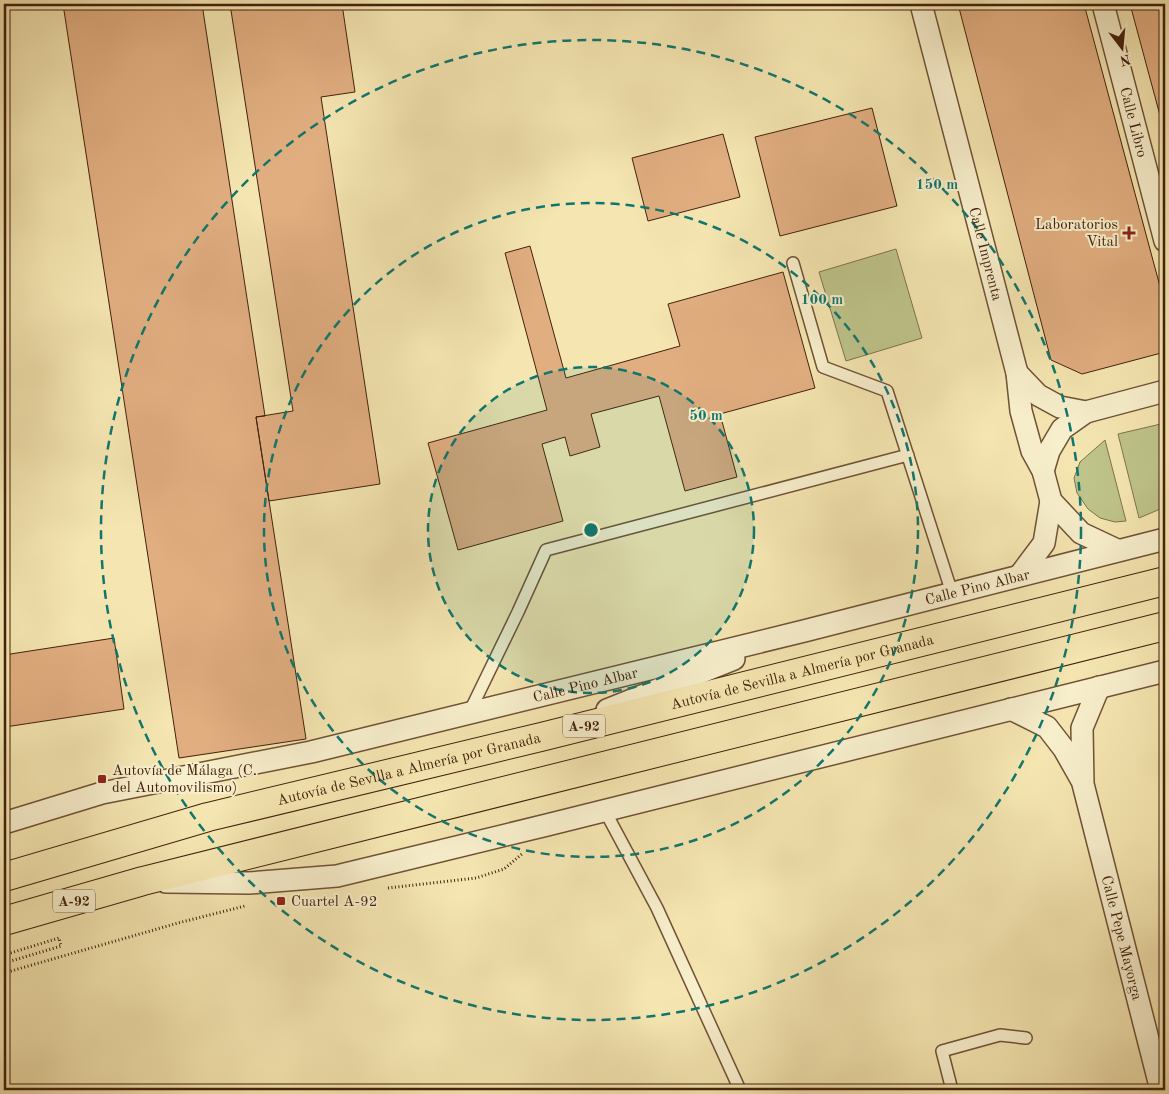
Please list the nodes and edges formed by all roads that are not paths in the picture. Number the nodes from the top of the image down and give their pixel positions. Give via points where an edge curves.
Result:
1 (921, 4) edge
2 (1102, 4) edge
3 (1165, 241) edge
4 (793, 264) dead end
5 (1017, 373) junction
6 (1165, 391) edge
7 (1086, 412) junction
8 (908, 455) junction
9 (1043, 471) junction
10 (1052, 501) junction
11 (1165, 538) edge
12 (1117, 550) junction
13 (1020, 576) junction
14 (1165, 581) edge
15 (952, 593) junction
16 (1165, 626) edge
17 (804, 631) junction
18 (1165, 671) edge
19 (1098, 687) junction
20 (1011, 709) junction
21 (469, 713) junction
22 (541, 737) junction
23 (1083, 784) junction
24 (605, 811) junction
25 (4, 823) edge
26 (4, 877) edge
27 (143, 881) junction
28 (4, 921) edge
29 (1026, 1038) dead end
30 (740, 1090) edge
31 (952, 1090) edge
32 (1161, 1090) edge

1 - 5 street, Calle Imprenta
2 - 3 street, Calle Libro
4 - 8 lane via 822,367 887,391
5 - 7 street via 1038,395 1060,407
5 - 9 street, Calle Imprenta via 1023,419 1032,451
6 - 7 street
7 - 9 street via 1062,429 1049,451
8 - 15 lane
8 - 21 lane via 546,550
9 - 10 street, Calle Imprenta
10 - 12 street, Calle Imprenta via 1081,533
10 - 13 street, Calle Imprenta via 1044,543
11 - 12 street, Calle Pino Albar
12 - 13 street, Calle Pino Albar
13 - 15 street, Calle Pino Albar
14 - 22 highway, Autovía de Sevilla a Almería por Granada / A-92
15 - 17 street, Calle Pino Albar
16 - 27 highway, A-92
17 - 21 street, Calle Pino Albar
17 - 22 street
18 - 19 street
19 - 20 street
19 - 23 street via 1082,728
20 - 23 street via 1047,727 1064,749
20 - 24 street
21 - 25 street, Calle Pino Albar via 311,752 102,793
22 - 26 highway, Autovía de Sevilla a Almería por Granada / A-92 via 208,817
23 - 32 street, Calle Pepe Mayorga
24 - 27 street via 338,876 249,883
24 - 30 lane via 657,908
27 - 28 highway, A-92
29 - 31 lane via 1000,1035 942,1051

